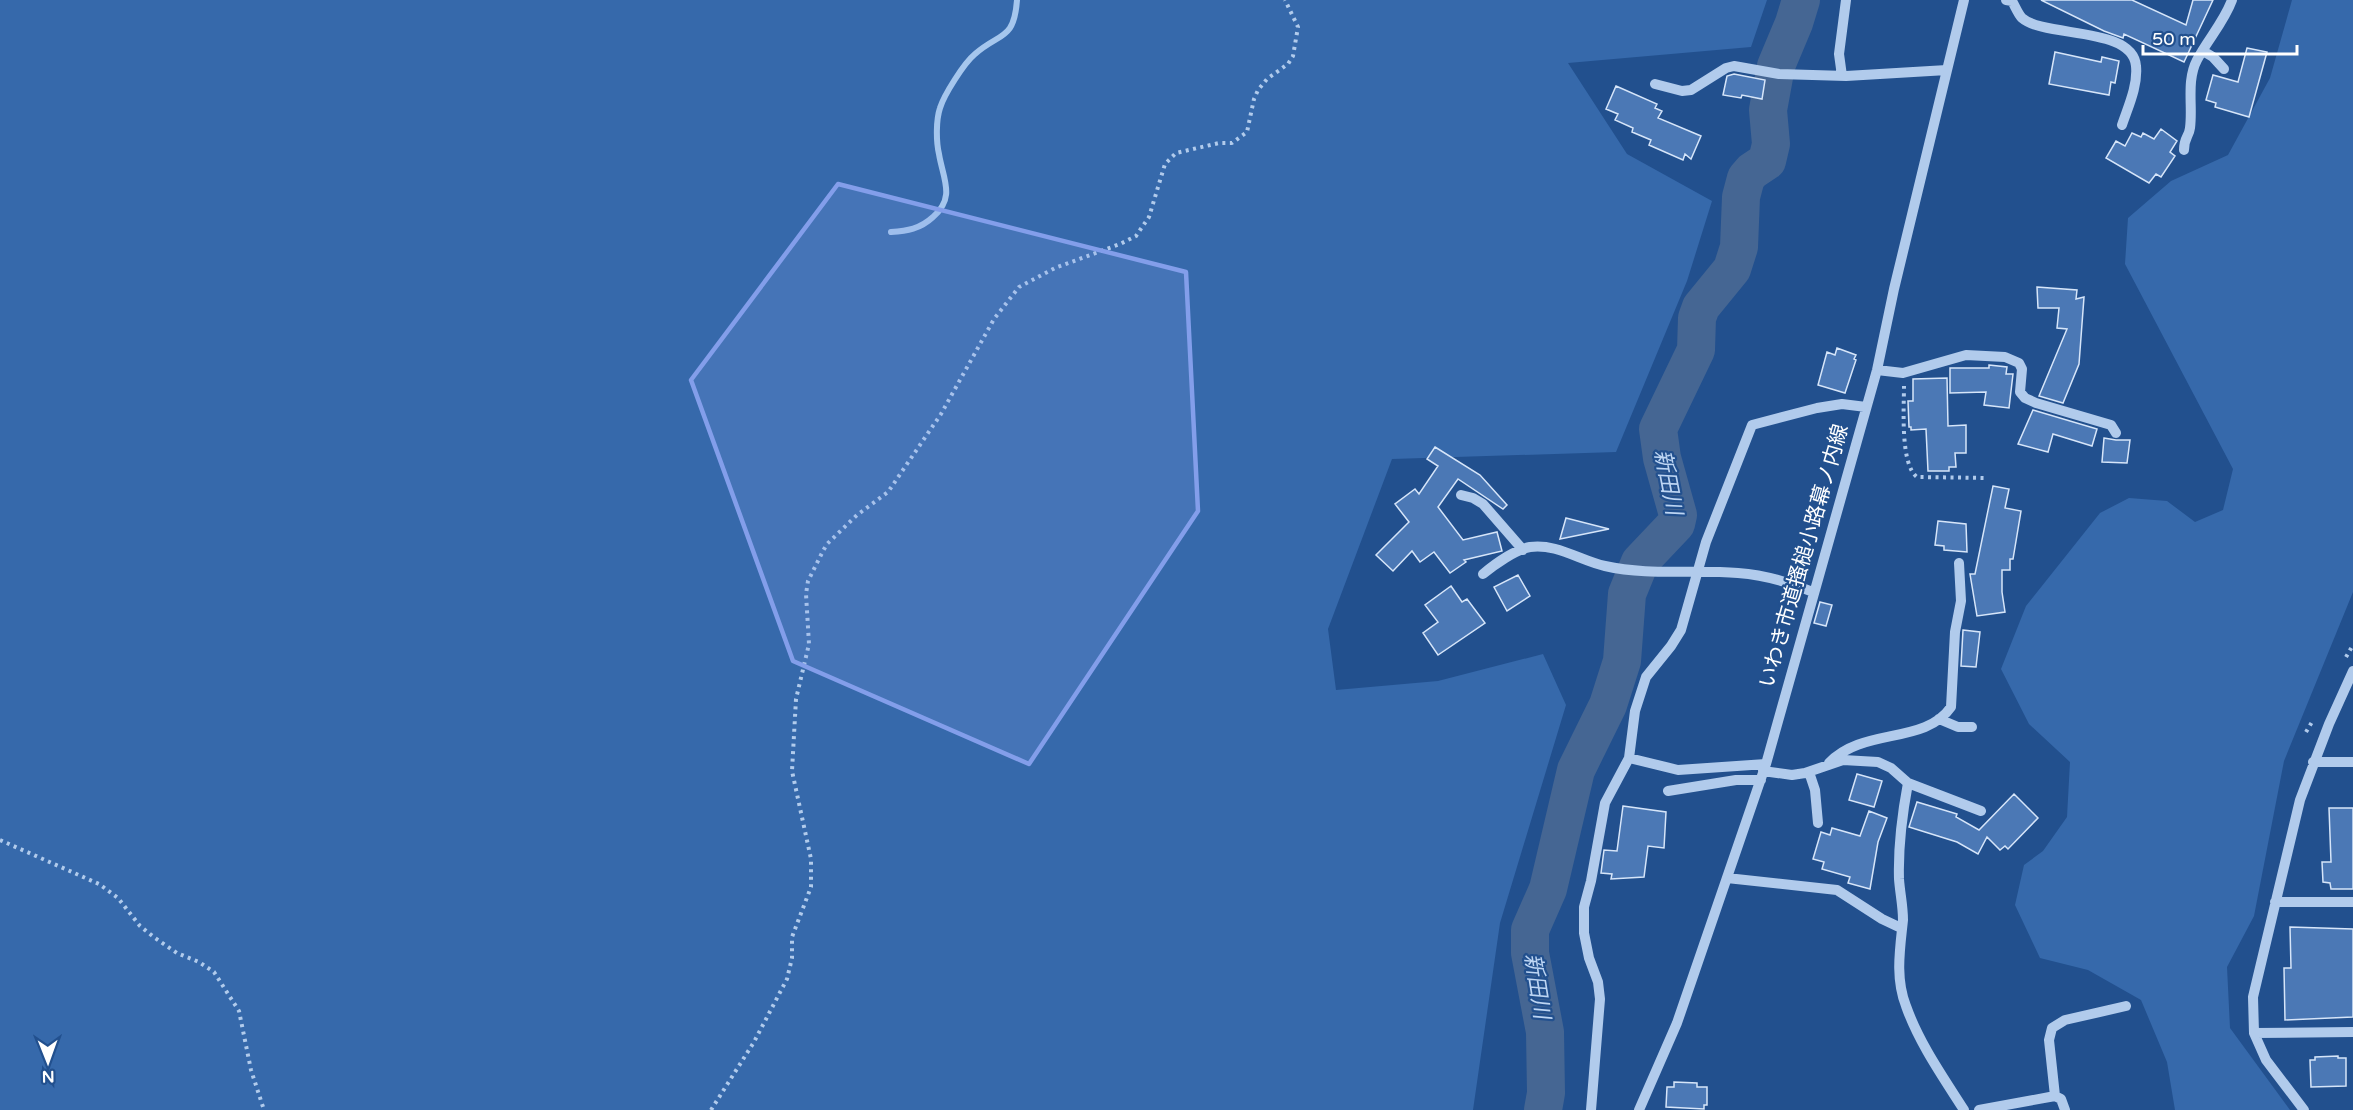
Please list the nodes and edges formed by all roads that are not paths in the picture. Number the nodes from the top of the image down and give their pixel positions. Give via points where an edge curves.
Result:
1 (1846, 0) edge
2 (1964, 0) edge
3 (2011, 0) edge
4 (2232, 0) edge
5 (2203, 51) junction
6 (2224, 69) dead end
7 (1947, 70) junction
8 (1842, 76) junction
9 (1655, 84) dead end
10 (2122, 125) dead end
11 (2184, 150) dead end
12 (1877, 370) junction
13 (1866, 408) junction
14 (2116, 433) dead end
15 (1461, 495) dead end
16 (1523, 550) junction
17 (1959, 563) dead end
18 (1697, 572) junction
19 (1483, 574) dead end
20 (1814, 592) junction
21 (2353, 671) edge
22 (1939, 719) junction
23 (1972, 727) dead end
24 (1629, 758) junction
25 (2313, 762) junction
26 (2353, 762) edge
27 (1829, 764) junction
28 (1763, 772) junction
29 (1809, 772) junction
30 (1908, 783) junction
31 (1668, 791) dead end
32 (1981, 811) dead end
33 (1818, 823) dead end
34 (1727, 878) junction
35 (2275, 902) junction
36 (2353, 902) edge
37 (1901, 928) junction
38 (2126, 1006) dead end
39 (2353, 1032) edge
40 (2254, 1033) junction
41 (2055, 1096) junction
42 (1591, 1110) edge
43 (1639, 1110) edge
44 (1964, 1110) edge
45 (1979, 1110) edge
46 (2065, 1110) edge
47 (2304, 1110) edge

1 - 8 street via 1839,54
2 - 7 street, いわき市道搔槌小路幕ノ内線
3 - 10 street via 2022,18 2114,41 2127,48 2136,68
4 - 5 street
5 - 6 street
5 - 11 street via 2191,76 2190,132 2184,140
7 - 8 street
7 - 12 street, いわき市道搔槌小路幕ノ内線
8 - 9 street via 1779,74 1734,66 1691,90
12 - 13 street, いわき市道搔槌小路幕ノ内線
12 - 14 street via 1903,373 1966,355 2005,357 2019,363 2022,369 2020,393 2025,398 2111,425
13 - 18 street via 1817,408 1752,425
13 - 20 street, いわき市道搔槌小路幕ノ内線
15 - 16 street via 1483,504
16 - 18 street via 1548,547 1627,570
16 - 19 street via 1497,562
17 - 22 street via 1960,602 1951,707
18 - 20 street via 1750,575 1785,581
18 - 24 street via 1681,630 1646,677 1635,711
20 - 28 street, いわき市道搔槌小路幕ノ内線
21 - 25 street
22 - 23 street via 1958,727
22 - 27 street via 1903,734 1861,742 1838,754
24 - 28 street via 1678,770
24 - 42 street via 1605,803 1584,907 1584,933 1600,999
25 - 26 street
25 - 35 street
27 - 29 street
27 - 30 street via 1878,762
28 - 29 street
28 - 31 street
28 - 34 street, いわき市道搔槌小路幕ノ内線
29 - 33 street
30 - 32 street
30 - 37 street via 1899,832
34 - 37 street via 1837,890
34 - 43 street, いわき市道搔槌小路幕ノ内線 via 1677,1023
35 - 36 street
35 - 40 street via 2253,998
37 - 44 street via 1900,983 1906,1006
38 - 41 street via 2065,1020 2052,1028 2049,1040
39 - 40 street
40 - 47 street via 2266,1060
41 - 45 street
41 - 46 street via 2061,1099

